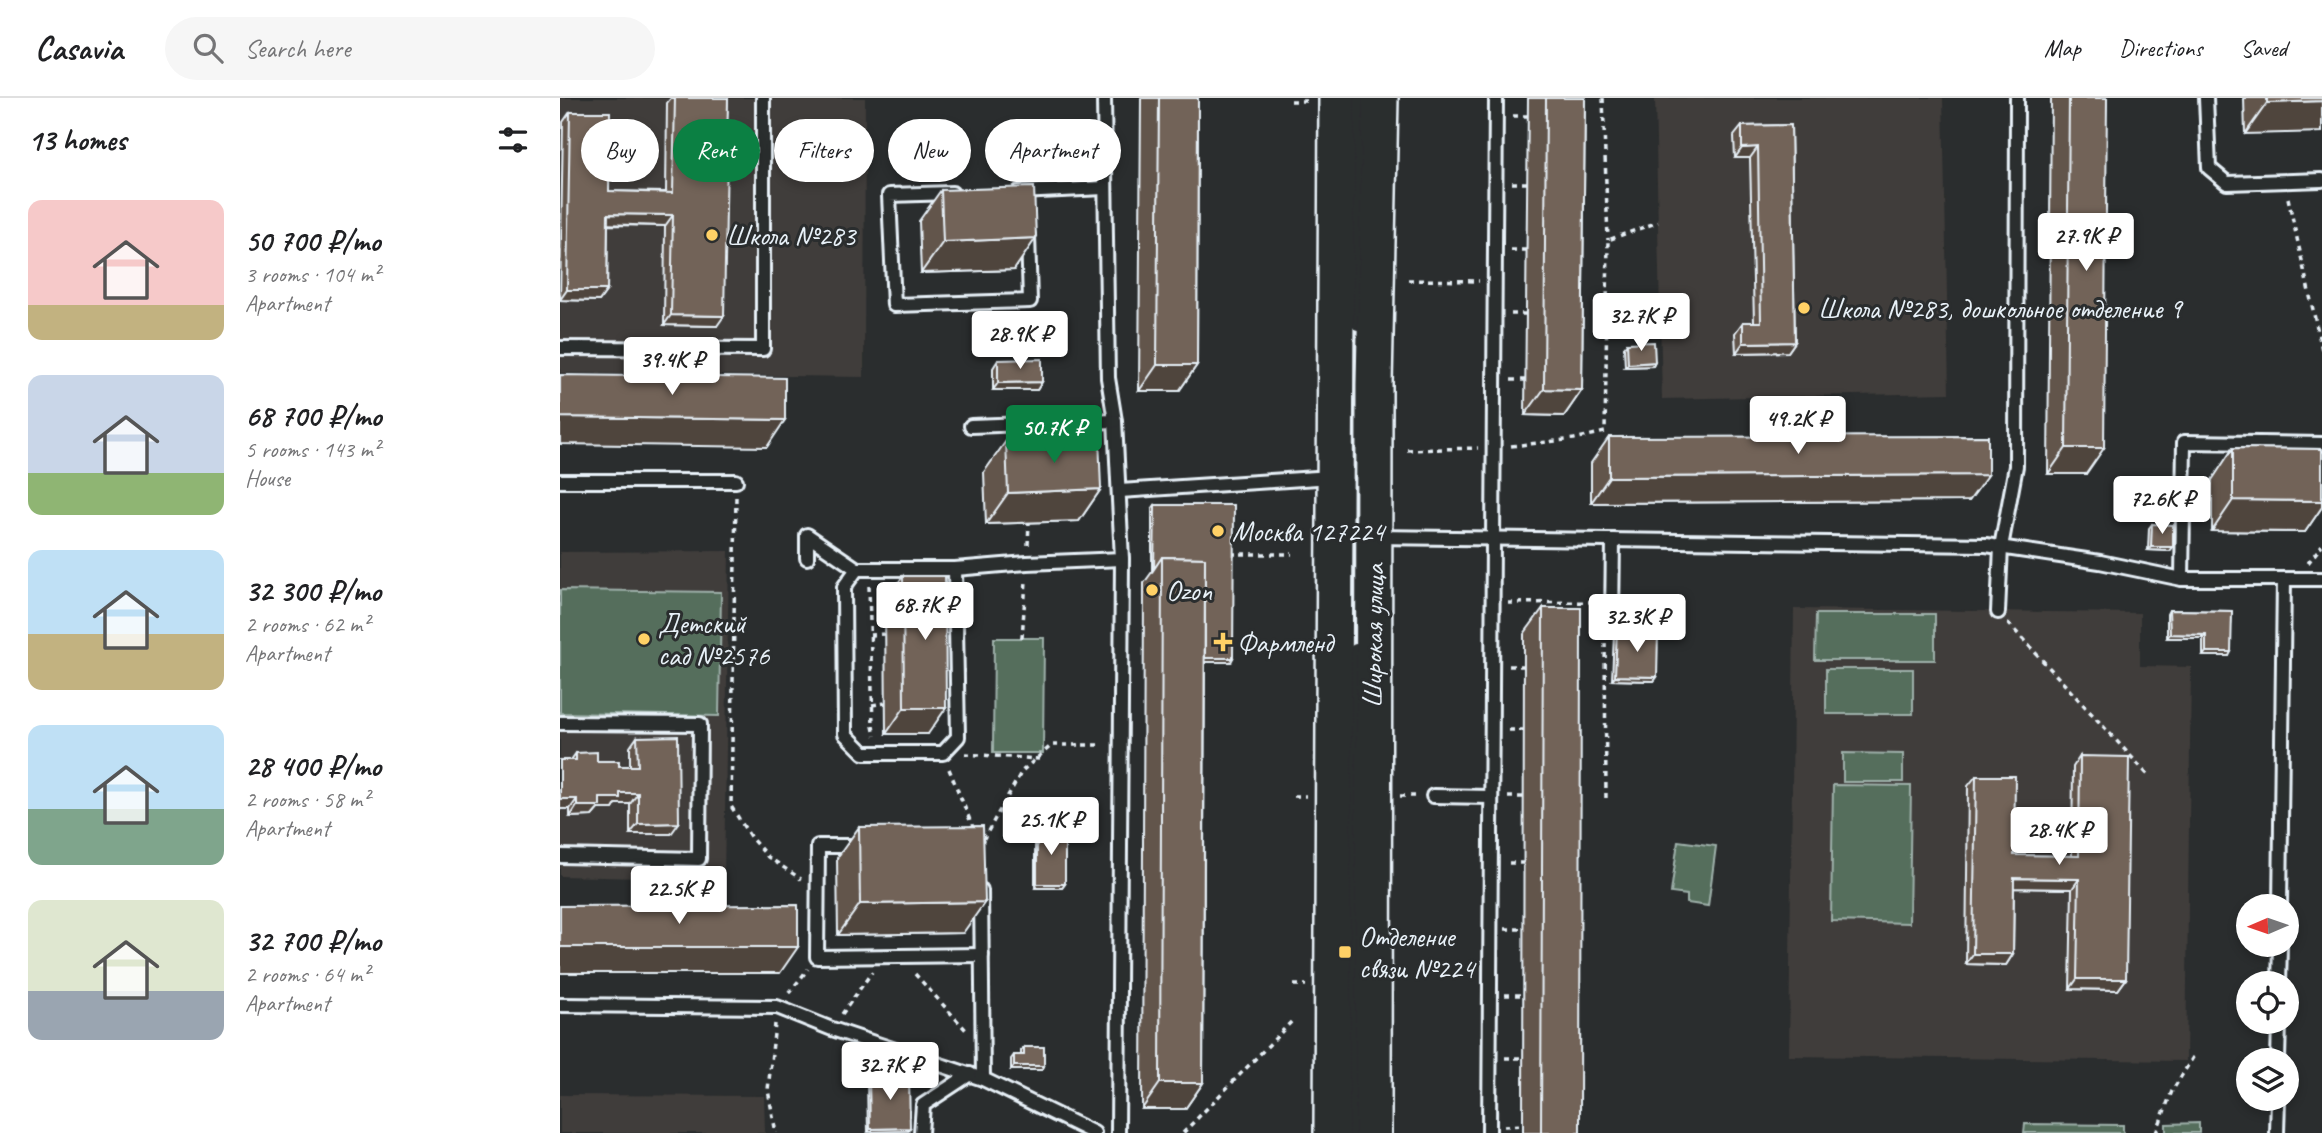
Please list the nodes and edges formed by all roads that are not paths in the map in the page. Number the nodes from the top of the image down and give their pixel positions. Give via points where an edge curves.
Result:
1 (763, 98) edge
2 (1104, 98) edge
3 (1358, 98) edge
4 (1380, 98) edge
5 (1496, 98) edge
6 (2017, 98) edge
7 (2206, 98) edge
8 (1325, 99) edge
9 (2322, 180) edge
10 (1104, 188) junction
11 (1026, 191) junction
12 (999, 192) edge
13 (971, 193) edge
14 (1027, 205) edge
15 (1027, 219) edge
16 (1358, 334) dead end
17 (560, 348) edge
18 (1115, 421) junction
19 (971, 426) dead end
20 (2322, 444) edge
21 (1335, 477) junction
22 (560, 481) edge
23 (736, 481) road end
24 (1120, 491) junction
25 (1374, 537) junction
26 (1493, 538) junction
27 (1613, 540) junction
28 (2001, 547) junction
29 (807, 558) dead end
30 (1122, 559) junction
31 (857, 569) junction
32 (955, 569) junction
33 (2182, 579) junction
34 (2284, 579) junction
35 (2322, 579) edge
36 (1997, 612) road end
37 (1612, 620) road end
38 (1356, 636) dead end
39 (560, 723) edge
40 (1354, 728) junction
41 (1433, 796) dead end
42 (1491, 797) junction
43 (870, 846) edge
44 (560, 856) edge
45 (981, 873) edge
46 (2280, 894) edge
47 (982, 955) junction
48 (560, 1005) edge
49 (977, 1077) junction
50 (2278, 1111) edge
51 (921, 1133) edge
52 (1094, 1133) edge
53 (1118, 1133) edge
54 (1332, 1133) edge
55 (1354, 1133) edge
56 (1373, 1133) edge
57 (1489, 1133) edge
58 (2277, 1133) edge

1 - 17 lane via 763,349
2 - 10 lane
3 - 16 lane
4 - 25 main road, Широкая улица
5 - 26 lane
6 - 28 lane via 2016,466
7 - 9 lane via 2209,168 2227,183
8 - 21 main road, Широкая улица
10 - 11 lane
10 - 18 lane via 1108,378
11 - 12 lane
11 - 14 lane
13 - 15 lane via 888,195 894,305 1030,300
18 - 19 lane
18 - 24 lane
20 - 33 lane via 2184,442
21 - 24 lane
21 - 40 main road, Широкая улица
22 - 23 lane
24 - 30 lane
25 - 26 lane
25 - 40 main road, Широкая улица
26 - 27 lane
26 - 42 lane
27 - 28 lane
27 - 37 lane
28 - 33 lane
28 - 36 lane
29 - 31 lane via 807,535
30 - 32 lane
30 - 53 lane
31 - 32 lane
31 - 32 lane via 844,587 845,734 864,753 943,753 958,737
33 - 34 lane
34 - 35 lane
34 - 46 lane
38 - 40 lane, Широкая улица
39 - 44 lane via 700,724 699,859
40 - 54 main road, Широкая улица
40 - 55 lane, Широкая улица
40 - 56 main road, Широкая улица
41 - 42 lane
42 - 57 lane
43 - 47 lane via 818,846 817,957
45 - 47 lane
47 - 49 lane via 984,1050
48 - 49 lane via 777,1007
49 - 51 lane via 922,1105
49 - 52 lane
50 - 58 lane

